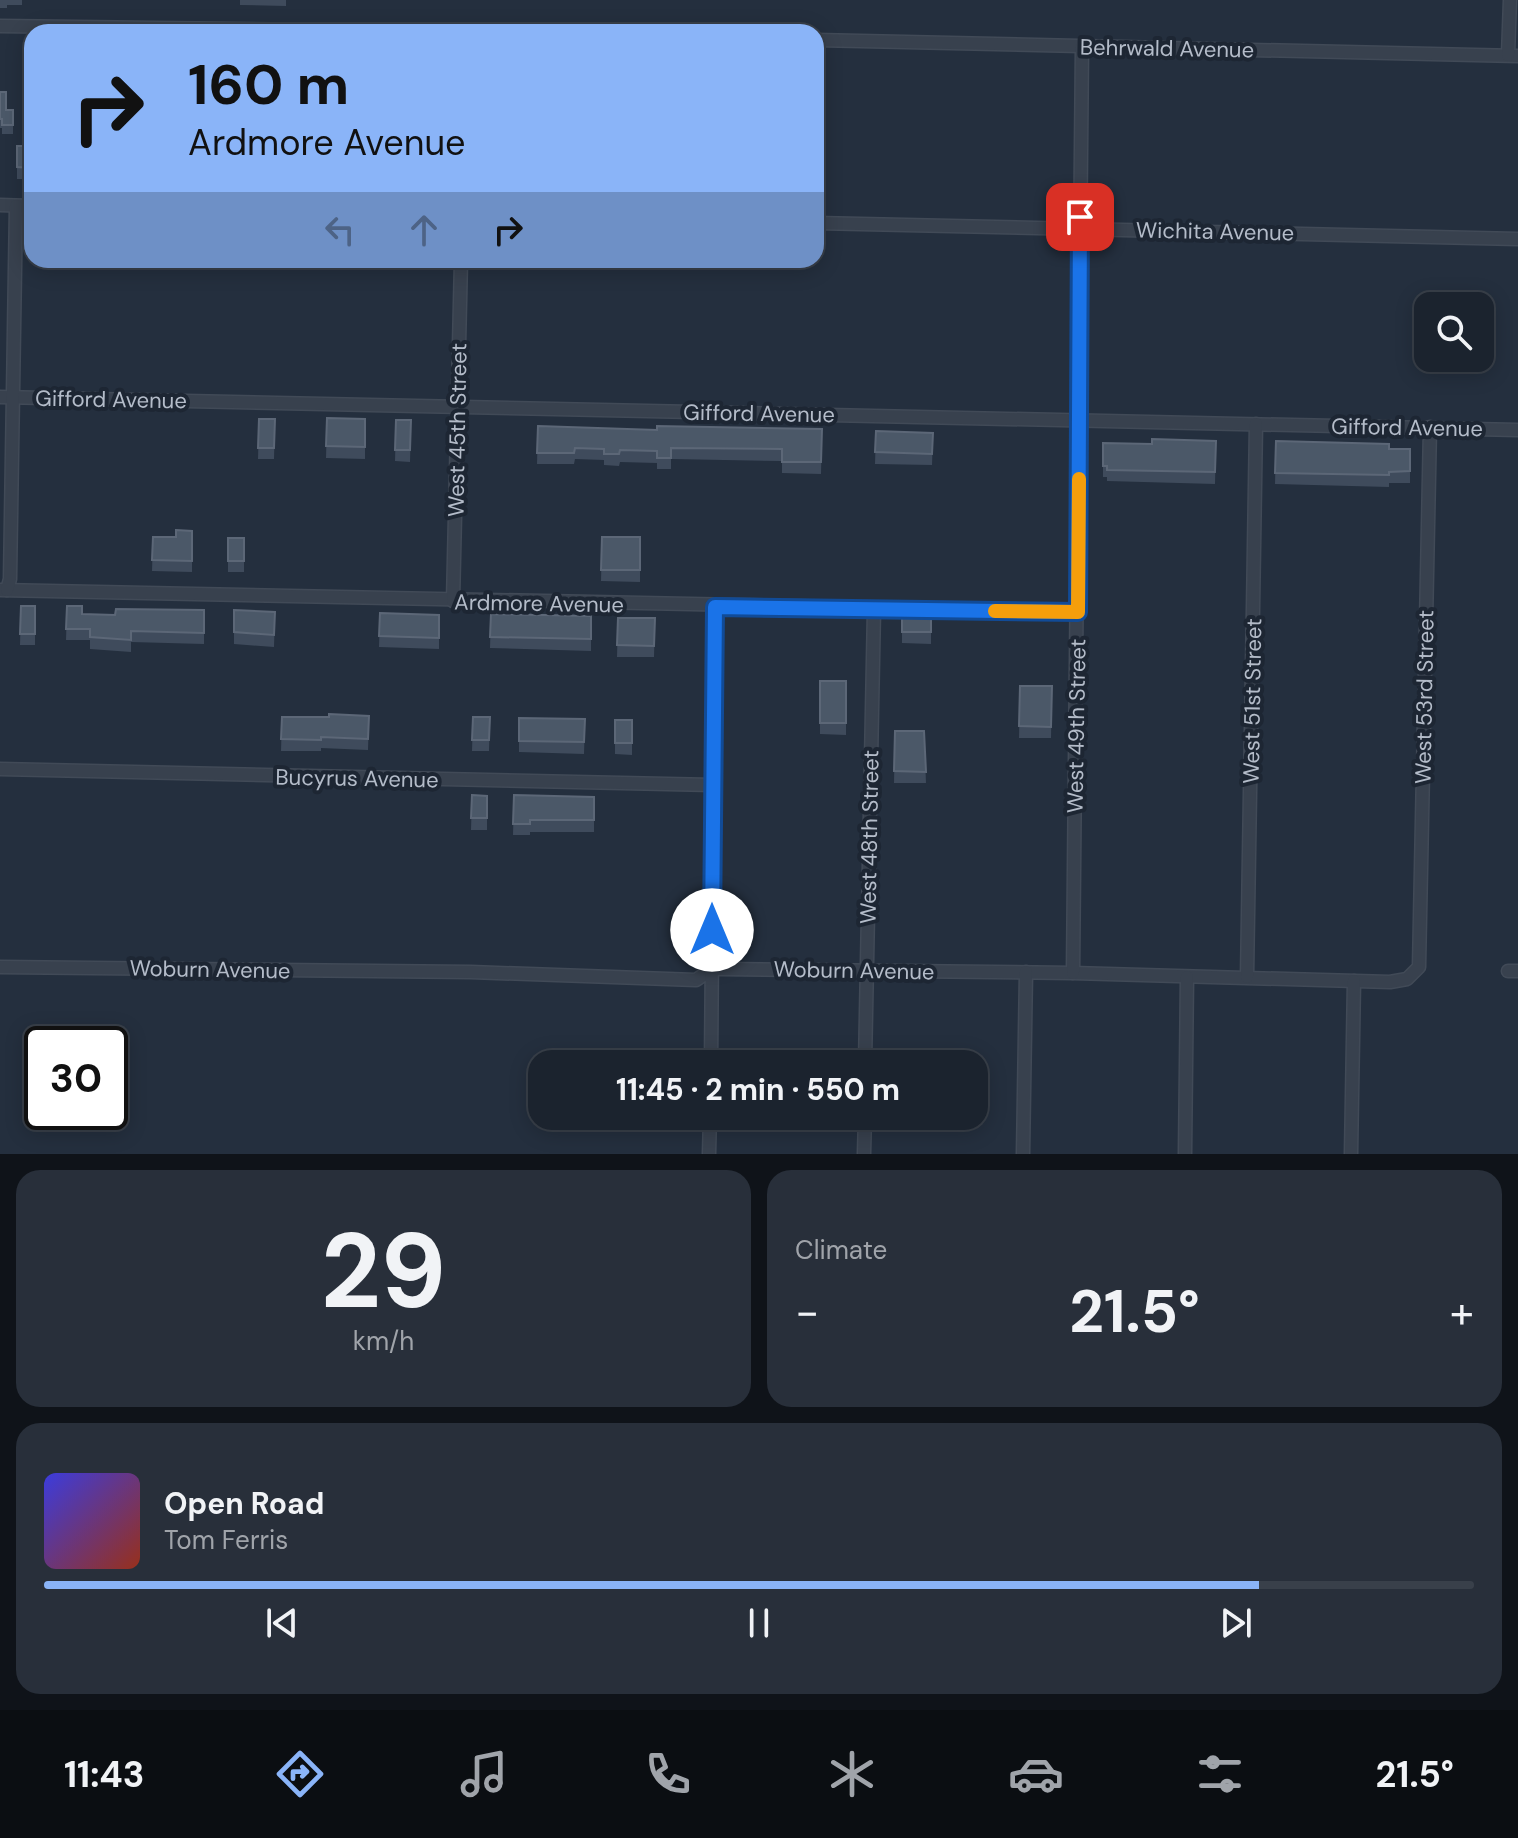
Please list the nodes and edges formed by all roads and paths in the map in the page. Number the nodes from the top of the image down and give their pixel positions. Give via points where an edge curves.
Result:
1 (1510, 0) edge
2 (0, 26) edge
3 (24, 26) edge
4 (824, 40) edge
5 (1082, 47) junction
6 (1513, 56) edge
7 (0, 205) edge
8 (16, 206) junction
9 (24, 206) edge
10 (824, 223) edge
11 (1080, 228) junction
12 (1518, 239) edge
13 (461, 268) edge
14 (6, 397) edge
15 (458, 406) junction
16 (1080, 420) junction
17 (1256, 424) junction
18 (1430, 427) junction
19 (1518, 430) edge
20 (3, 590) edge
21 (453, 601) junction
22 (715, 607) junction
23 (874, 609) junction
24 (1078, 612) junction
25 (0, 769) edge
26 (713, 785) junction
27 (0, 967) edge
28 (1419, 967) joint
29 (712, 969) junction
30 (866, 969) junction
31 (1026, 972) junction
32 (1073, 973) junction
33 (1187, 977) junction
34 (1247, 977) junction
35 (1354, 981) junction
36 (711, 1050) edge
37 (865, 1050) edge
38 (710, 1130) edge
39 (865, 1130) edge
40 (709, 1154) edge
41 (864, 1154) edge
42 (1023, 1154) edge
43 (1185, 1154) edge
44 (1351, 1154) edge

1 - 6 street
2 - 3 street
4 - 5 street, Behrwald Avenue
5 - 6 street, Behrwald Avenue
5 - 11 street, West 49th Street
7 - 8 street
8 - 9 street
8 - 14 street
10 - 11 street, Wichita Avenue
11 - 12 street, Wichita Avenue
11 - 16 street, West 49th Street
13 - 15 street, West 45th Street
14 - 15 street, Gifford Avenue
14 - 20 street via 10,579
15 - 16 street, Gifford Avenue
15 - 21 street, West 45th Street
16 - 17 street, Gifford Avenue
16 - 24 street, West 49th Street
17 - 18 street, Gifford Avenue
17 - 34 street, West 51st Street
18 - 19 street, Gifford Avenue
18 - 28 street, West 53rd Street
20 - 21 street, Ardmore Avenue
21 - 22 street, Ardmore Avenue
22 - 23 street, Ardmore Avenue
22 - 26 street
23 - 24 street, Ardmore Avenue
23 - 30 street, West 48th Street
24 - 32 street, West 49th Street
25 - 26 street, Bucyrus Avenue
26 - 29 street
27 - 29 street, Woburn Avenue via 696,980
28 - 35 street, Woburn Avenue via 1407,979
29 - 30 street, Woburn Avenue
29 - 36 street
30 - 31 street, Woburn Avenue
30 - 37 street, West 48th Street
31 - 32 street, Woburn Avenue
31 - 42 street
32 - 33 street, Woburn Avenue
33 - 34 street, Woburn Avenue
33 - 43 street
34 - 35 street, Woburn Avenue
35 - 44 street
38 - 40 street
39 - 41 street

